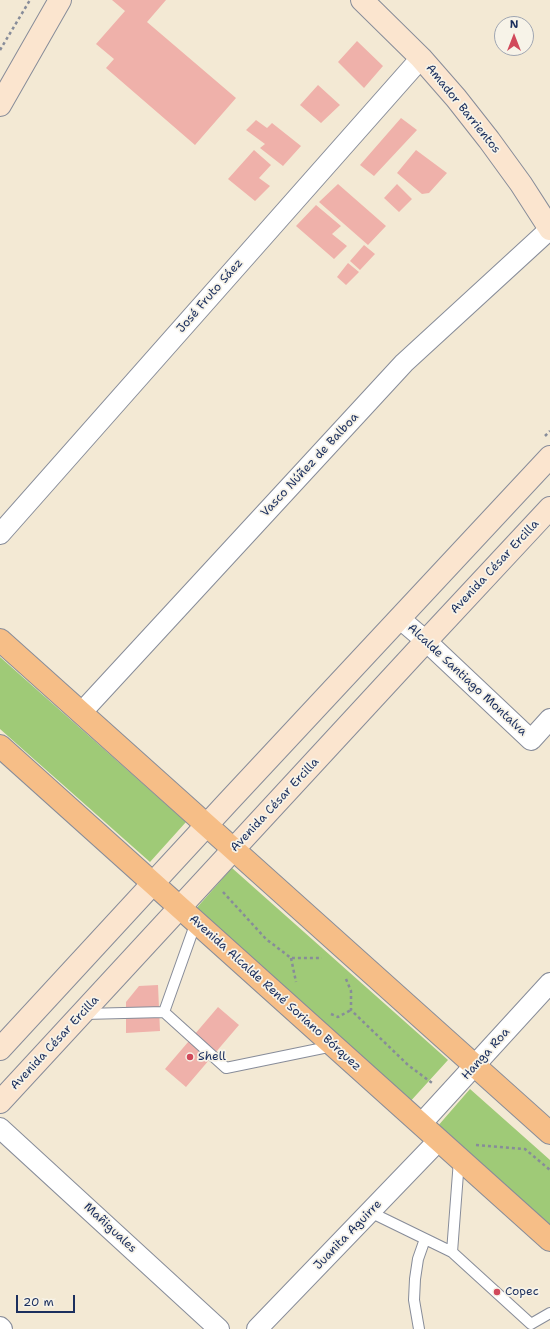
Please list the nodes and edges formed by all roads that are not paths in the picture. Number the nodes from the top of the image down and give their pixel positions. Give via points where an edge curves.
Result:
1 (60, 0) edge
2 (362, 0) edge
3 (421, 58) junction
4 (0, 105) edge
5 (550, 229) edge
6 (550, 456) edge
7 (550, 508) edge
8 (0, 534) edge
9 (399, 618) junction
10 (426, 641) junction
11 (1, 643) edge
12 (81, 713) junction
13 (550, 719) edge
14 (0, 746) edge
15 (206, 825) junction
16 (233, 850) junction
17 (153, 883) junction
18 (179, 908) junction
19 (196, 922) junction
20 (550, 983) edge
21 (164, 1012) junction
22 (81, 1014) junction
23 (334, 1046) junction
24 (0, 1049) edge
25 (475, 1066) junction
26 (0, 1102) edge
27 (421, 1124) junction
28 (0, 1128) edge
29 (550, 1133) edge
30 (439, 1140) junction
31 (459, 1159) junction
32 (370, 1212) junction
33 (425, 1239) junction
34 (550, 1240) edge
35 (452, 1252) junction
36 (550, 1313) edge
37 (529, 1326) edge
38 (219, 1329) edge
39 (257, 1329) edge
40 (419, 1329) edge

1 - 4 main road
2 - 3 main road, Amador Barrientos
3 - 5 main road, Amador Barrientos via 490,140
3 - 8 street, José Fruto Sáez
5 - 12 street, Vasco Núñez de Balboa via 404,363
6 - 9 main road
7 - 10 main road, Avenida César Ercilla
9 - 10 street, Alcalde Santiago Montalva
9 - 15 main road
10 - 13 street, Alcalde Santiago Montalva via 531,740
10 - 16 main road, Avenida César Ercilla
11 - 12 main road
12 - 15 main road
14 - 17 main road, Avenida Alcalde René Soriano Bórquez
15 - 16 main road
15 - 17 main road
16 - 18 main road, Avenida César Ercilla
16 - 25 main road
17 - 18 main road, Avenida Alcalde René Soriano Bórquez
17 - 24 main road
18 - 19 main road, Avenida Alcalde René Soriano Bórquez
18 - 22 main road, Avenida César Ercilla
19 - 21 lane
19 - 23 main road, Avenida Alcalde René Soriano Bórquez
20 - 25 street, Hanga Roa
21 - 22 lane
21 - 23 lane via 226,1068
22 - 26 main road, Avenida César Ercilla
23 - 27 main road, Avenida Alcalde René Soriano Bórquez
25 - 27 street, Hanga Roa
25 - 29 main road
27 - 30 main road, Avenida Alcalde René Soriano Bórquez
28 - 38 street, Mañiguales
30 - 31 main road, Avenida Alcalde René Soriano Bórquez
30 - 32 street, Juanita Aguirre
31 - 34 main road, Avenida Alcalde René Soriano Bórquez
31 - 35 lane
32 - 33 lane
32 - 39 street, Juanita Aguirre
33 - 35 lane
33 - 40 lane via 418,1258 415,1279 414,1300
35 - 37 lane
36 - 37 lane

